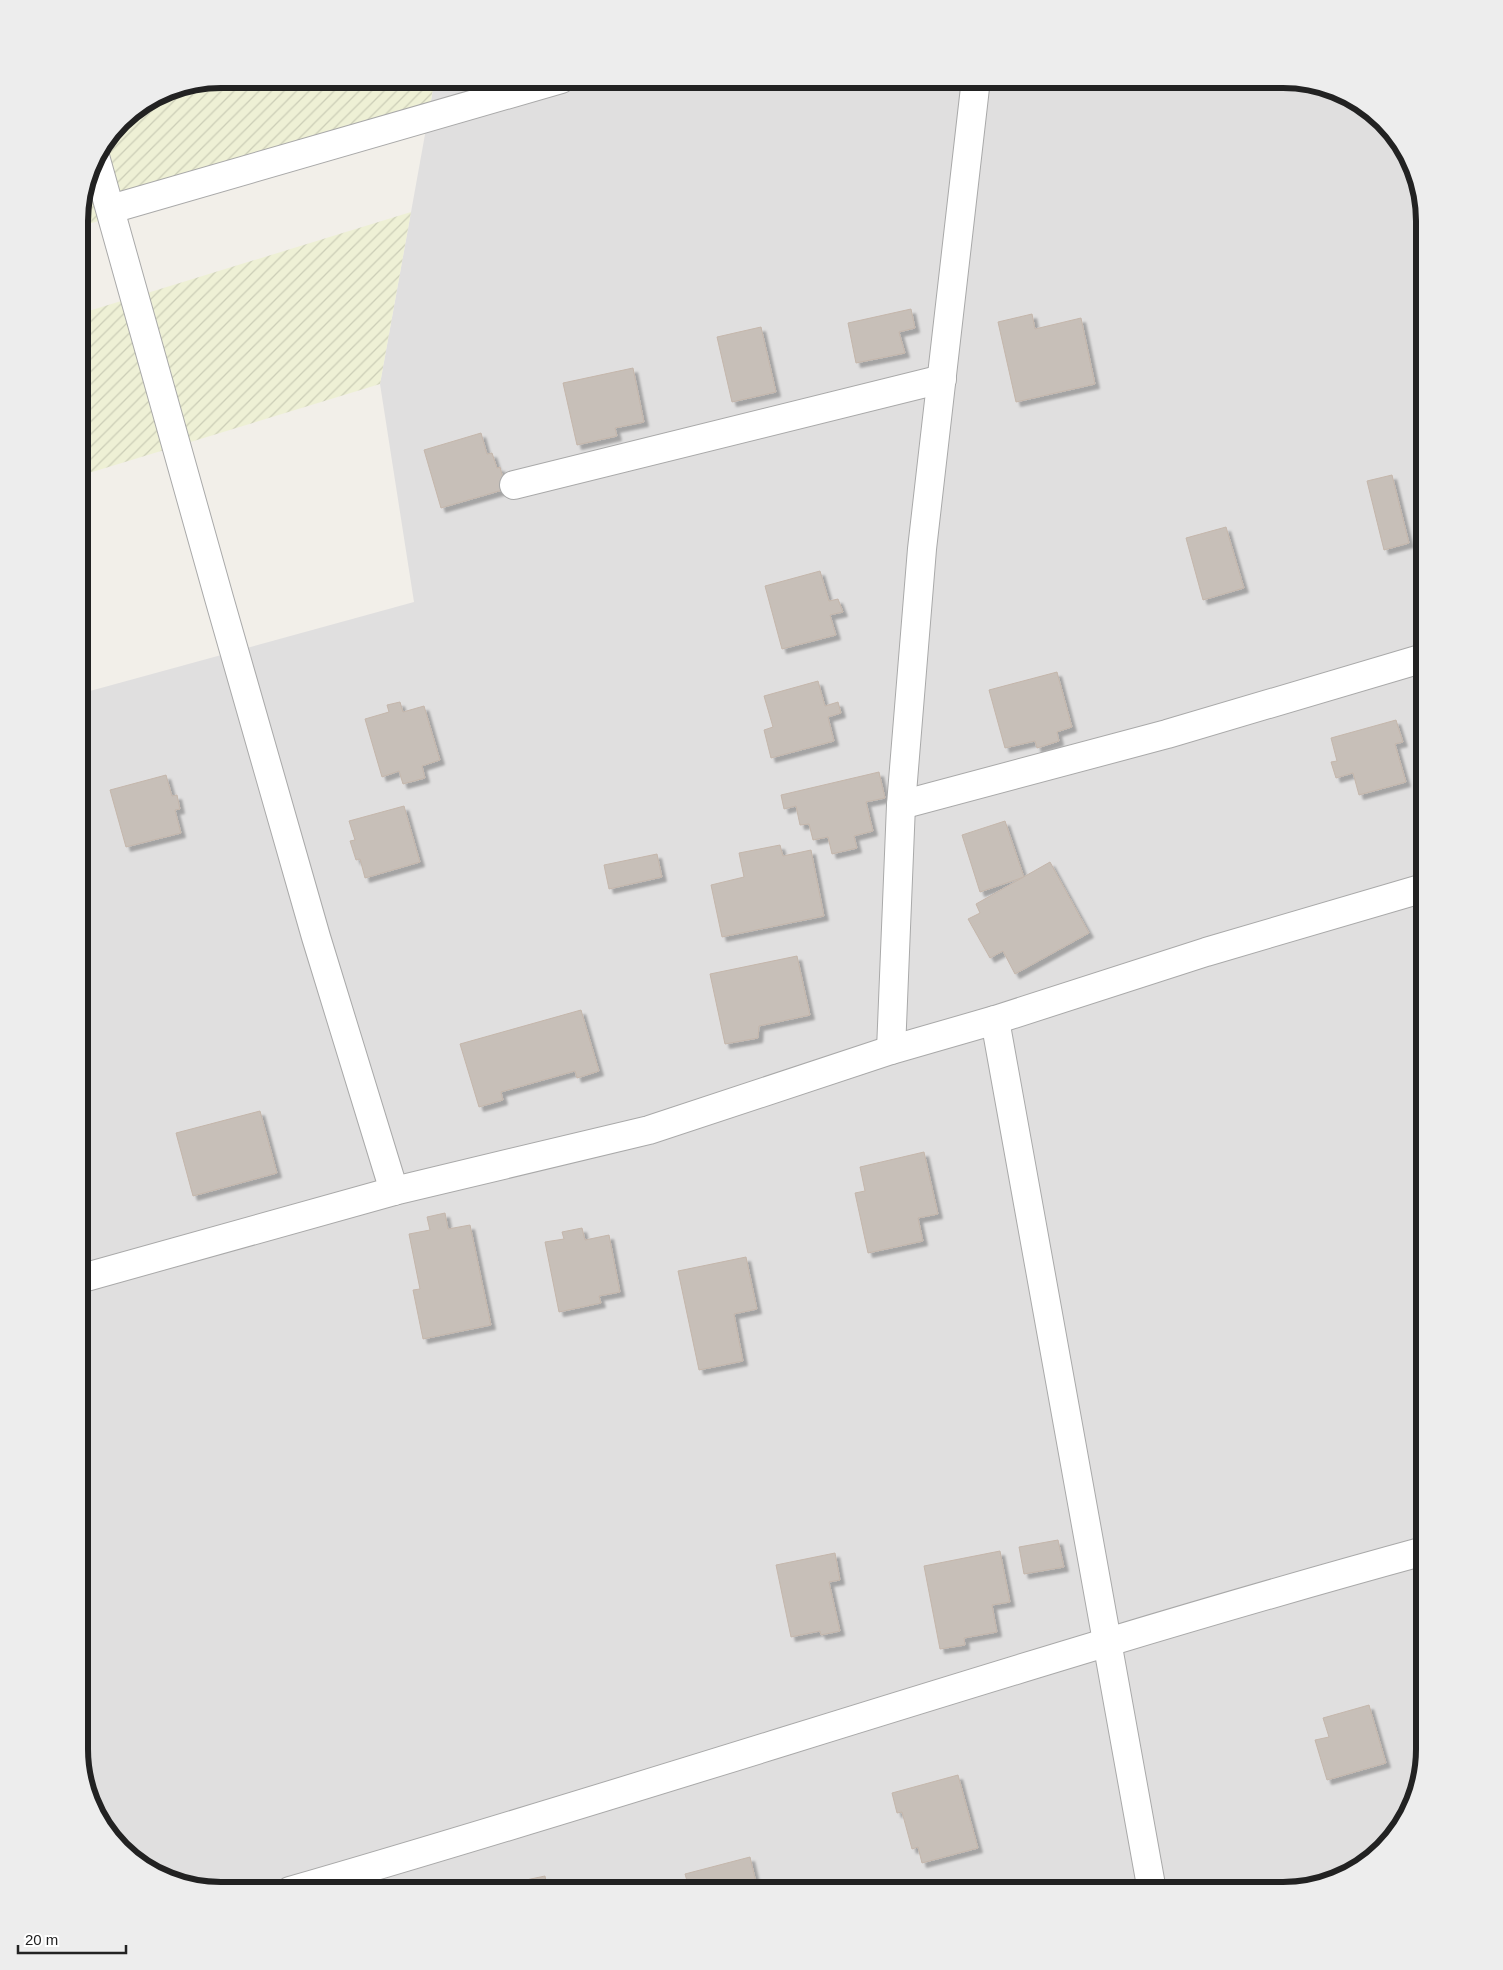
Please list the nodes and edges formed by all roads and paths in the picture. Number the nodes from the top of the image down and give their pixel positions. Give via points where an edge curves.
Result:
1 (530, 88) edge
2 (975, 88) edge
3 (99, 168) edge
4 (111, 209) junction
5 (942, 379) junction
6 (514, 485) dead end
7 (1416, 660) edge
8 (901, 806) junction
9 (1416, 890) edge
10 (995, 1020) junction
11 (891, 1050) junction
12 (394, 1190) junction
13 (88, 1276) edge
14 (1416, 1553) edge
15 (1108, 1643) junction
16 (322, 1882) edge
17 (1150, 1882) edge

1 - 4 street
2 - 5 street
3 - 4 street
4 - 12 street via 316,937
5 - 6 street
5 - 8 street via 922,549
7 - 8 street via 1167,734
8 - 11 street
9 - 10 street via 1206,952
10 - 11 street
10 - 15 street
11 - 12 street via 649,1130
12 - 13 street
14 - 15 street
15 - 16 street via 462,1842
15 - 17 street

